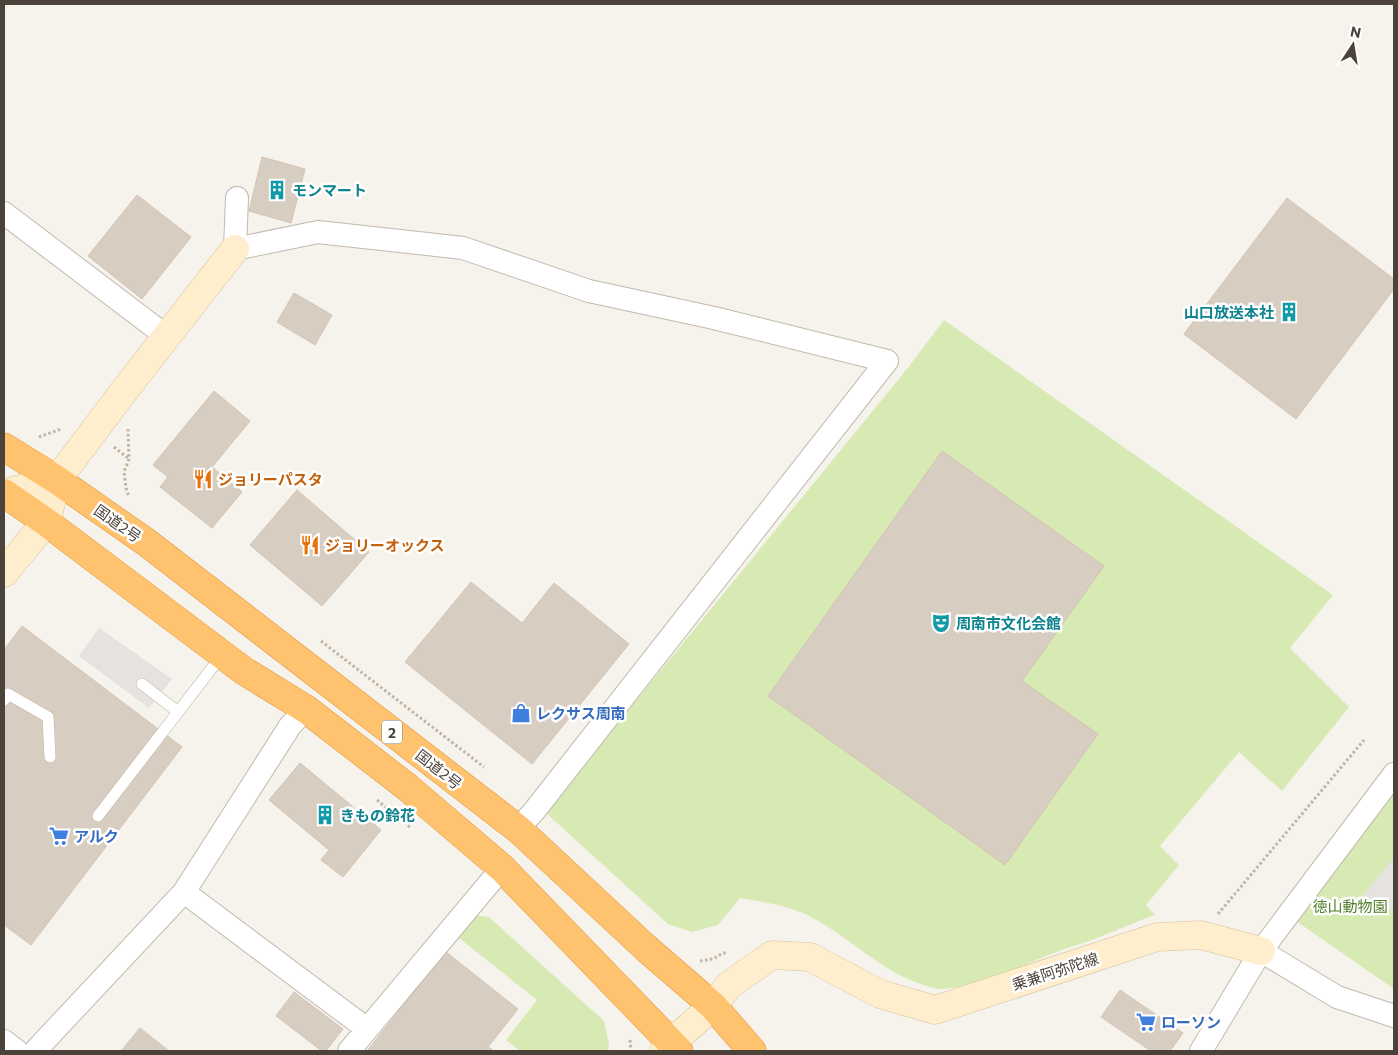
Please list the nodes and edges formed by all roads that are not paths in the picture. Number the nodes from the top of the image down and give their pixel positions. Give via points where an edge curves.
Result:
1 (237, 198) dead end
2 (4, 213) edge
3 (235, 249) junction
4 (166, 336) junction
5 (4, 447) edge
6 (57, 480) junction
7 (4, 493) edge
8 (46, 522) junction
9 (4, 573) edge
10 (222, 655) junction
11 (142, 684) dead end
12 (4, 700) edge
13 (306, 709) junction
14 (178, 712) junction
15 (50, 757) dead end
16 (1394, 774) edge
17 (98, 816) dead end
18 (518, 829) junction
19 (502, 868) junction
20 (184, 892) junction
21 (1261, 951) junction
22 (713, 1006) junction
23 (1394, 1016) edge
24 (367, 1029) junction
25 (4, 1041) edge
26 (672, 1048) edge
27 (17, 1051) edge
28 (35, 1051) edge
29 (349, 1051) edge
30 (752, 1051) edge
31 (1201, 1051) edge

1 - 3 street
2 - 4 street
3 - 4 street
3 - 18 street via 318,232 463,248 589,291 887,361
4 - 6 street
5 - 6 highway, 国道2号 / 2
6 - 7 street
6 - 8 street
6 - 18 highway, 国道2号 / 2 via 146,542
7 - 8 highway, 2
8 - 9 street
8 - 10 highway, 2
10 - 13 highway, 2
10 - 14 lane
11 - 14 lane
12 - 15 lane via 8,694 48,717
13 - 19 highway, 2 via 407,787
13 - 20 street via 290,726
14 - 17 lane
16 - 21 street
18 - 22 highway, 国道2号 / 2 via 646,950
19 - 24 street
19 - 26 highway, 2
20 - 24 street
20 - 28 street
21 - 22 street, 乗兼阿弥陀線 via 1201,934 1157,938 935,1010 880,994 810,957 772,955 728,986
21 - 23 street via 1337,997
21 - 31 street
22 - 26 street, 乗兼阿弥陀線
22 - 30 highway, 国道2号 / 2
24 - 29 street
25 - 27 street

